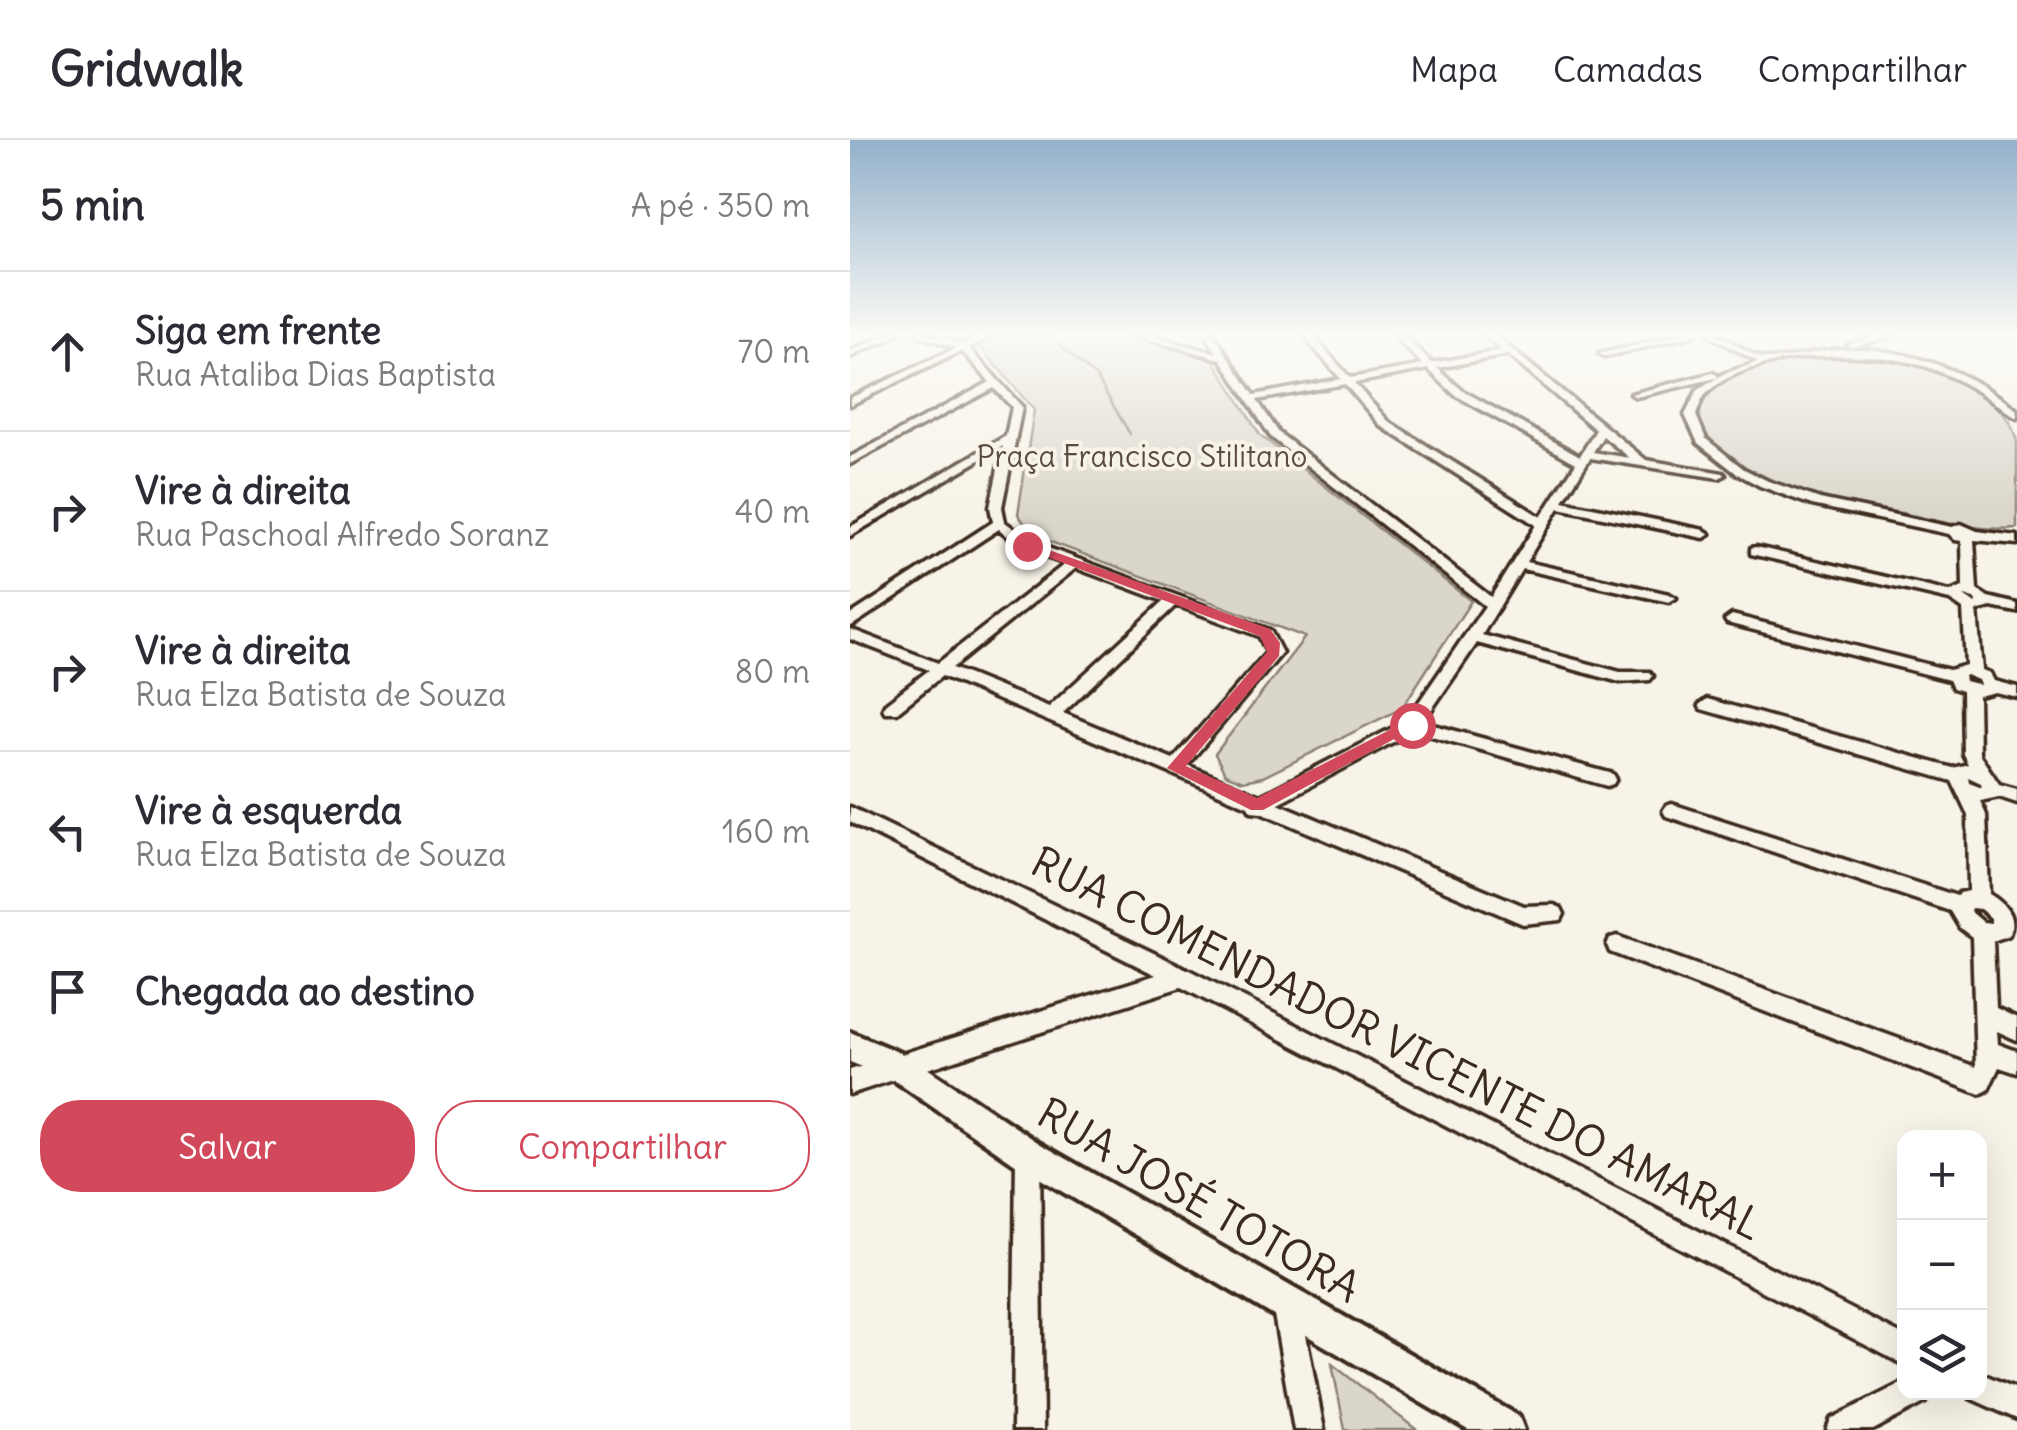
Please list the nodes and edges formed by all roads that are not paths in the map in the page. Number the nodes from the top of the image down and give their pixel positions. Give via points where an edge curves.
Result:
1 (973, 395) edge
2 (1006, 395) edge
3 (1249, 395) edge
4 (1267, 395) edge
5 (1357, 395) edge
6 (1463, 395) edge
7 (1562, 395) edge
8 (1695, 395) edge
9 (1987, 395) edge
10 (1251, 398) junction
11 (2017, 416) edge
12 (1602, 428) junction
13 (1013, 436) junction
14 (1583, 457) junction
15 (850, 461) edge
16 (1644, 464) junction
17 (1719, 474) dead end
18 (1554, 503) junction
19 (999, 523) junction
20 (1542, 523) junction
21 (850, 532) edge
22 (1704, 534) dead end
23 (1972, 537) junction
24 (2017, 540) edge
25 (1756, 550) dead end
26 (1073, 564) junction
27 (1513, 571) junction
28 (1454, 576) junction
29 (1669, 598) dead end
30 (1173, 600) junction
31 (1976, 600) junction
32 (1493, 604) junction
33 (2017, 608) edge
34 (1732, 620) dead end
35 (850, 622) edge
36 (850, 634) edge
37 (1473, 636) junction
38 (941, 668) junction
39 (1974, 671) junction
40 (1645, 676) dead end
41 (1954, 676) junction
42 (1990, 685) junction
43 (1970, 690) junction
44 (2017, 692) edge
45 (1707, 706) dead end
46 (891, 708) dead end
47 (1054, 712) junction
48 (1412, 725) junction
49 (1175, 768) junction
50 (1964, 773) junction
51 (1607, 779) dead end
52 (1988, 786) junction
53 (2017, 796) edge
54 (1257, 806) junction
55 (1672, 812) dead end
56 (850, 814) edge
57 (1977, 815) junction
58 (1969, 903) junction
59 (1554, 914) dead end
60 (2001, 928) edge
61 (1617, 945) dead end
62 (1182, 978) junction
63 (1988, 1016) junction
64 (2017, 1028) edge
65 (850, 1047) edge
66 (1986, 1051) junction
67 (2017, 1062) edge
68 (902, 1068) junction
69 (850, 1082) edge
70 (1028, 1154) junction
71 (1286, 1303) junction
72 (1897, 1347) edge
73 (1987, 1391) edge
74 (1900, 1400) edge
75 (2017, 1404) edge
76 (1028, 1430) edge
77 (1309, 1430) edge
78 (1505, 1430) edge
79 (1842, 1430) edge

1 - 15 street
2 - 13 street via 1017,408
3 - 10 street
4 - 10 street
5 - 20 street via 1385,424
6 - 14 street
7 - 12 street
8 - 23 street via 1695,428 1738,470 1827,502 1953,531 1966,528
9 - 11 street
10 - 28 street via 1276,435
12 - 14 street
12 - 16 street
13 - 19 street via 996,507
13 - 21 street
14 - 16 street
14 - 18 street
16 - 17 street
18 - 20 street
18 - 22 street
19 - 26 street via 1027,546
19 - 35 street
20 - 27 street
23 - 24 street
23 - 31 street
25 - 31 street
26 - 30 street
26 - 38 street
27 - 28 street via 1478,581
27 - 29 street
27 - 32 street
28 - 32 street
30 - 47 street
30 - 49 street via 1265,632 1274,653
31 - 33 street
31 - 39 street
32 - 37 street
34 - 41 street
36 - 38 street
37 - 40 street via 1620,677
37 - 48 street
38 - 46 street
38 - 47 street
39 - 41 street
39 - 42 street
41 - 43 street
42 - 43 street
42 - 44 street
43 - 50 street
45 - 50 street
47 - 49 street
48 - 51 street
48 - 54 street
49 - 54 street
50 - 52 street
50 - 57 street
52 - 53 street
52 - 57 street
54 - 59 street via 1523,915
55 - 58 street
56 - 62 street, RUA COMENDADOR VICENTE DO AMARAL
57 - 58 street
58 - 60 street via 1996,909
60 - 63 street
61 - 66 street via 1980,1082 1988,1070
62 - 68 street
62 - 72 street, RUA COMENDADOR VICENTE DO AMARAL
63 - 64 street
63 - 66 street
65 - 68 main road, RUA JOSÉ TOTORA
66 - 67 street
68 - 69 street
68 - 70 main road, RUA JOSÉ TOTORA
70 - 71 main road, RUA JOSÉ TOTORA
70 - 76 street
71 - 77 street
71 - 78 main road, RUA JOSÉ TOTORA
73 - 75 street
74 - 79 street

